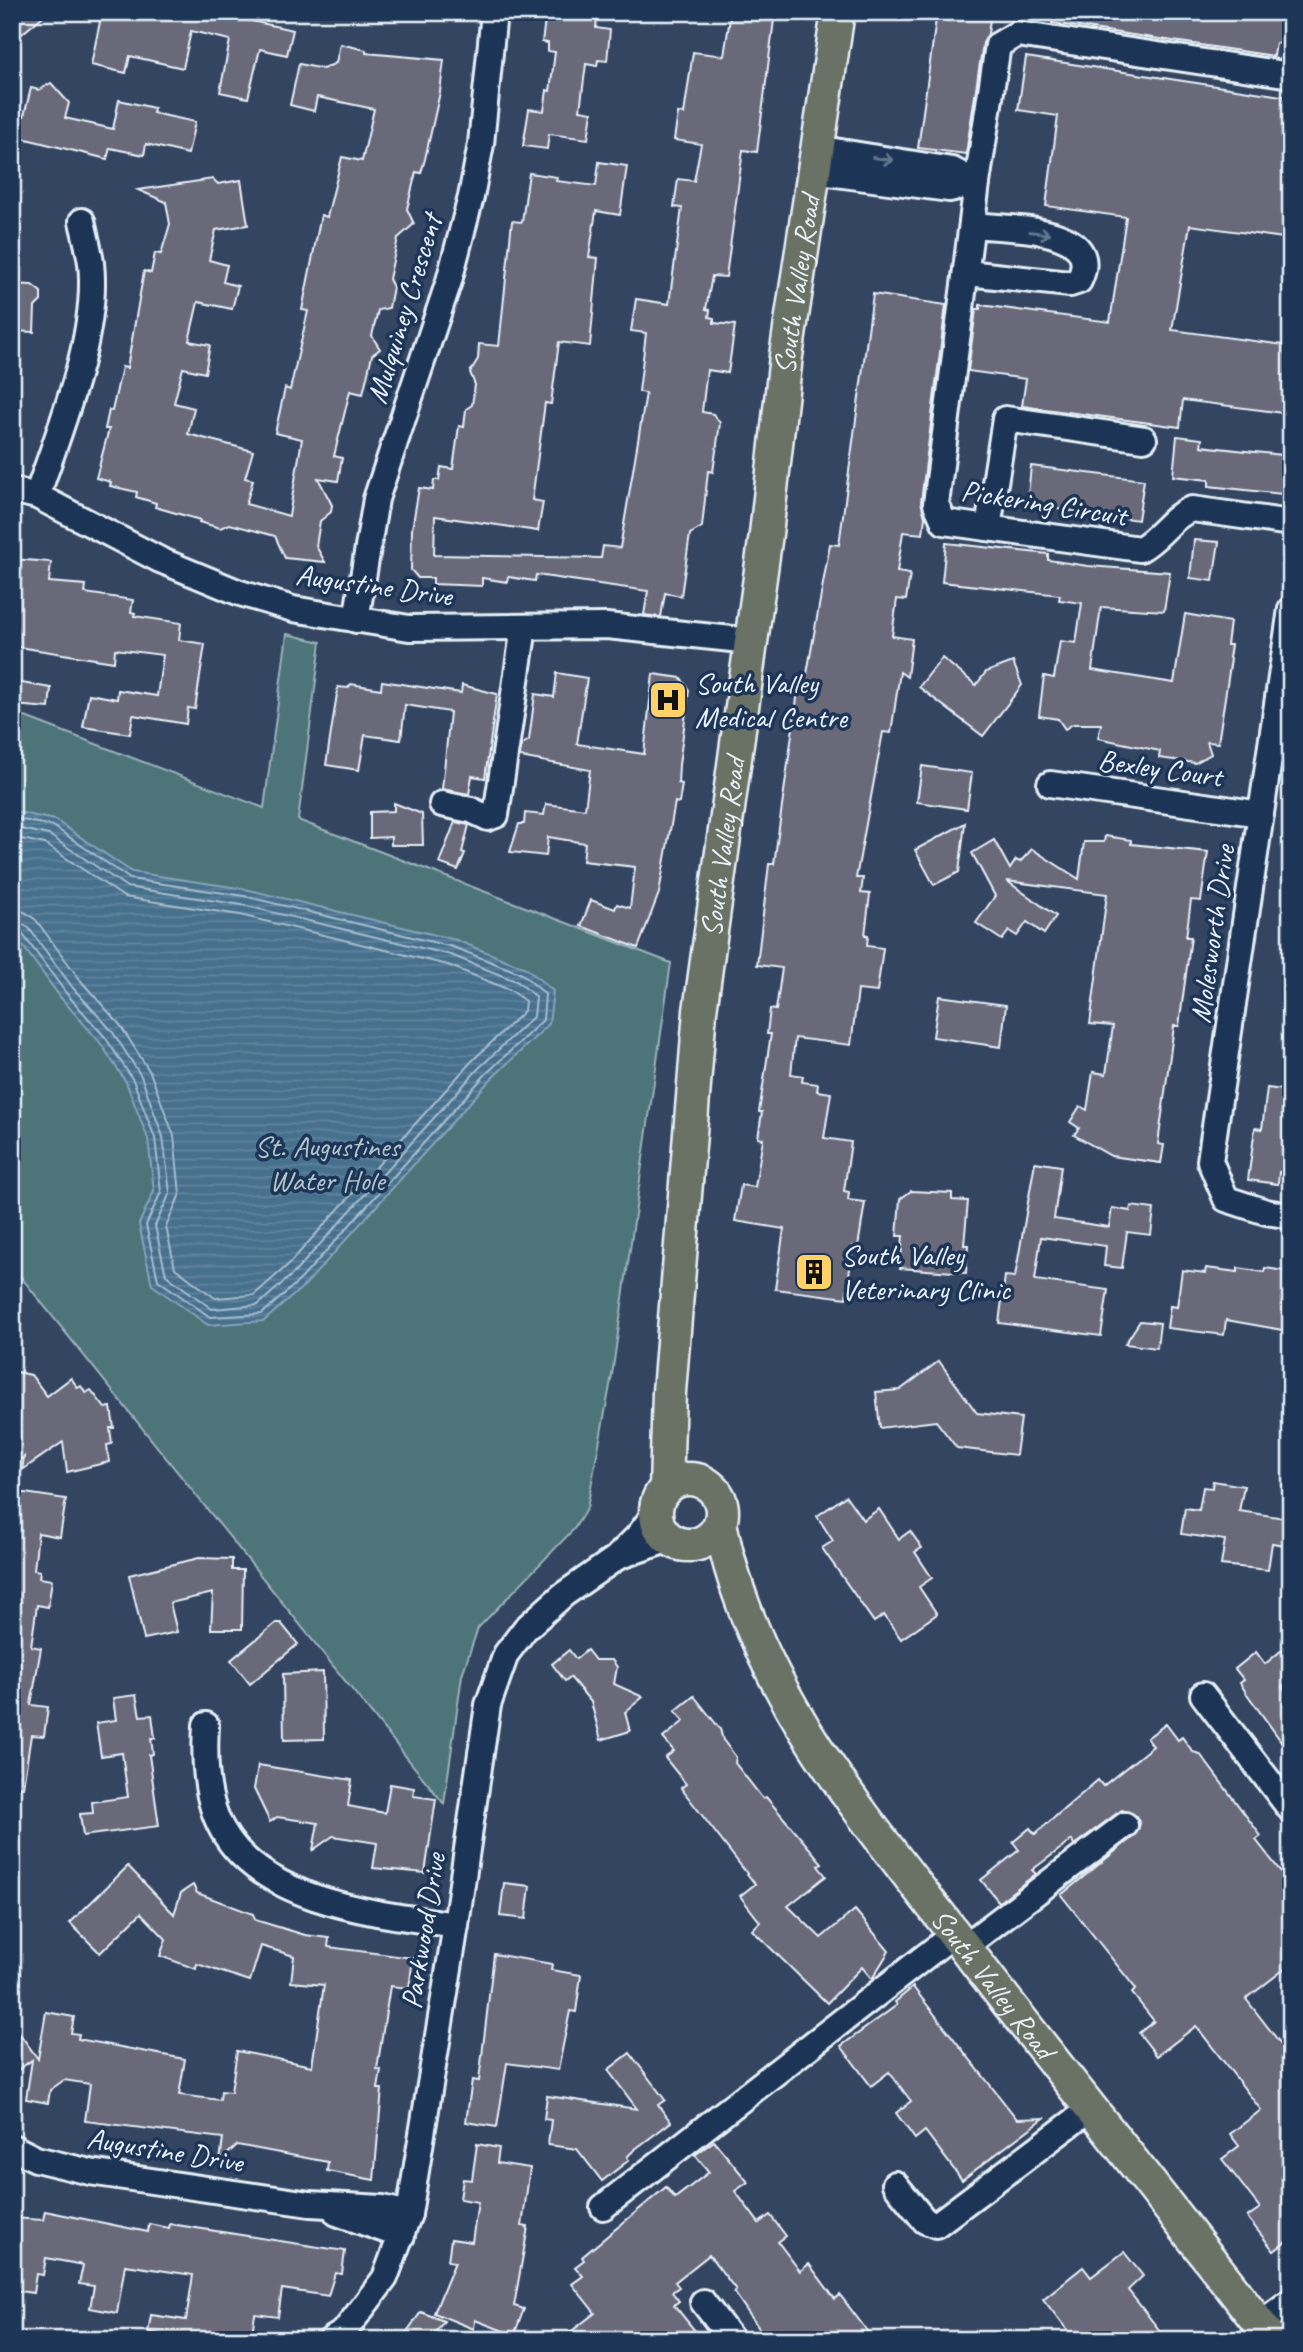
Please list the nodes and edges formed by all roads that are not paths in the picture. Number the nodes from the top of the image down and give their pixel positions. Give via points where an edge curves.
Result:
1 (494, 12) edge
2 (838, 12) edge
3 (1291, 75) edge
4 (815, 160) junction
5 (977, 183) junction
6 (82, 221) dead end
7 (972, 225) junction
8 (967, 273) junction
9 (1144, 439) dead end
10 (12, 491) edge
11 (37, 496) junction
12 (1291, 523) edge
13 (988, 528) junction
14 (1291, 609) edge
15 (356, 620) junction
16 (524, 627) junction
17 (751, 641) junction
18 (1050, 783) dead end
19 (442, 804) dead end
20 (1261, 814) junction
21 (1291, 1216) edge
22 (669, 1392) junction
23 (697, 1480) junction
24 (669, 1521) junction
25 (720, 1523) junction
26 (742, 1609) junction
27 (1203, 1695) dead end
28 (206, 1725) dead end
29 (1291, 1810) edge
30 (1125, 1825) dead end
31 (456, 1926) junction
32 (959, 1941) junction
33 (1089, 2110) junction
34 (12, 2147) edge
35 (895, 2184) dead end
36 (603, 2207) dead end
37 (406, 2225) junction
38 (1291, 2301) edge
39 (703, 2302) dead end
40 (1266, 2332) edge
41 (331, 2340) edge
42 (732, 2340) edge

1 - 15 street, Mulquiney Crescent via 471,197 449,281 376,499
2 - 4 main road, South Valley Road
3 - 5 street, Pickering Circuit via 1017,34 998,45
4 - 5 street via 952,170
4 - 17 main road, South Valley Road
5 - 7 street, Pickering Circuit
6 - 11 street via 91,263 88,319 74,382
7 - 8 street, Pickering Circuit
7 -> 8 street via 1050,234 1081,248 1085,259 1079,281 1070,284
8 - 13 street, Pickering Circuit via 936,504 944,522
9 - 13 street via 1005,419
10 - 11 street, Augustine Drive
11 - 15 street, Augustine Drive via 160,560 240,593 293,609
12 - 13 street, Pickering Circuit via 1192,509 1179,513 1157,540 1140,549
14 - 20 street, Molesworth Drive
15 - 16 street, Augustine Drive via 409,628
16 - 17 street, Augustine Drive via 607,626
16 - 19 street via 496,815 488,818
17 - 22 main road, South Valley Road via 700,1011
18 - 20 street, Bexley Court
20 - 21 street, Molesworth Drive via 1210,1161 1226,1199
22 - 23 main road, South Valley Road via 680,1443
22 - 24 main road, South Valley Road
23 - 24 main road via 680,1481
23 - 25 main road, South Valley Road via 719,1499
24 - 25 main road via 696,1545 708,1539
24 - 26 main road, South Valley Road via 716,1569
24 - 31 street, Parkwood Drive via 563,1595 525,1629 506,1654 488,1705
25 - 26 main road, South Valley Road
26 - 32 main road, South Valley Road via 766,1664 808,1736
27 - 29 street
28 - 31 street via 204,1761 221,1827 249,1862 308,1895 356,1910
30 - 32 street
31 - 37 street, Parkwood Drive
32 - 33 main road, South Valley Road
32 - 36 street
33 - 35 street via 936,2225 925,2221
33 - 40 main road, South Valley Road
34 - 37 street, Augustine Drive via 36,2159 90,2172 310,2204 383,2208
37 - 41 street, Parkwood Drive via 385,2278 344,2332
38 - 40 street
39 - 42 street

